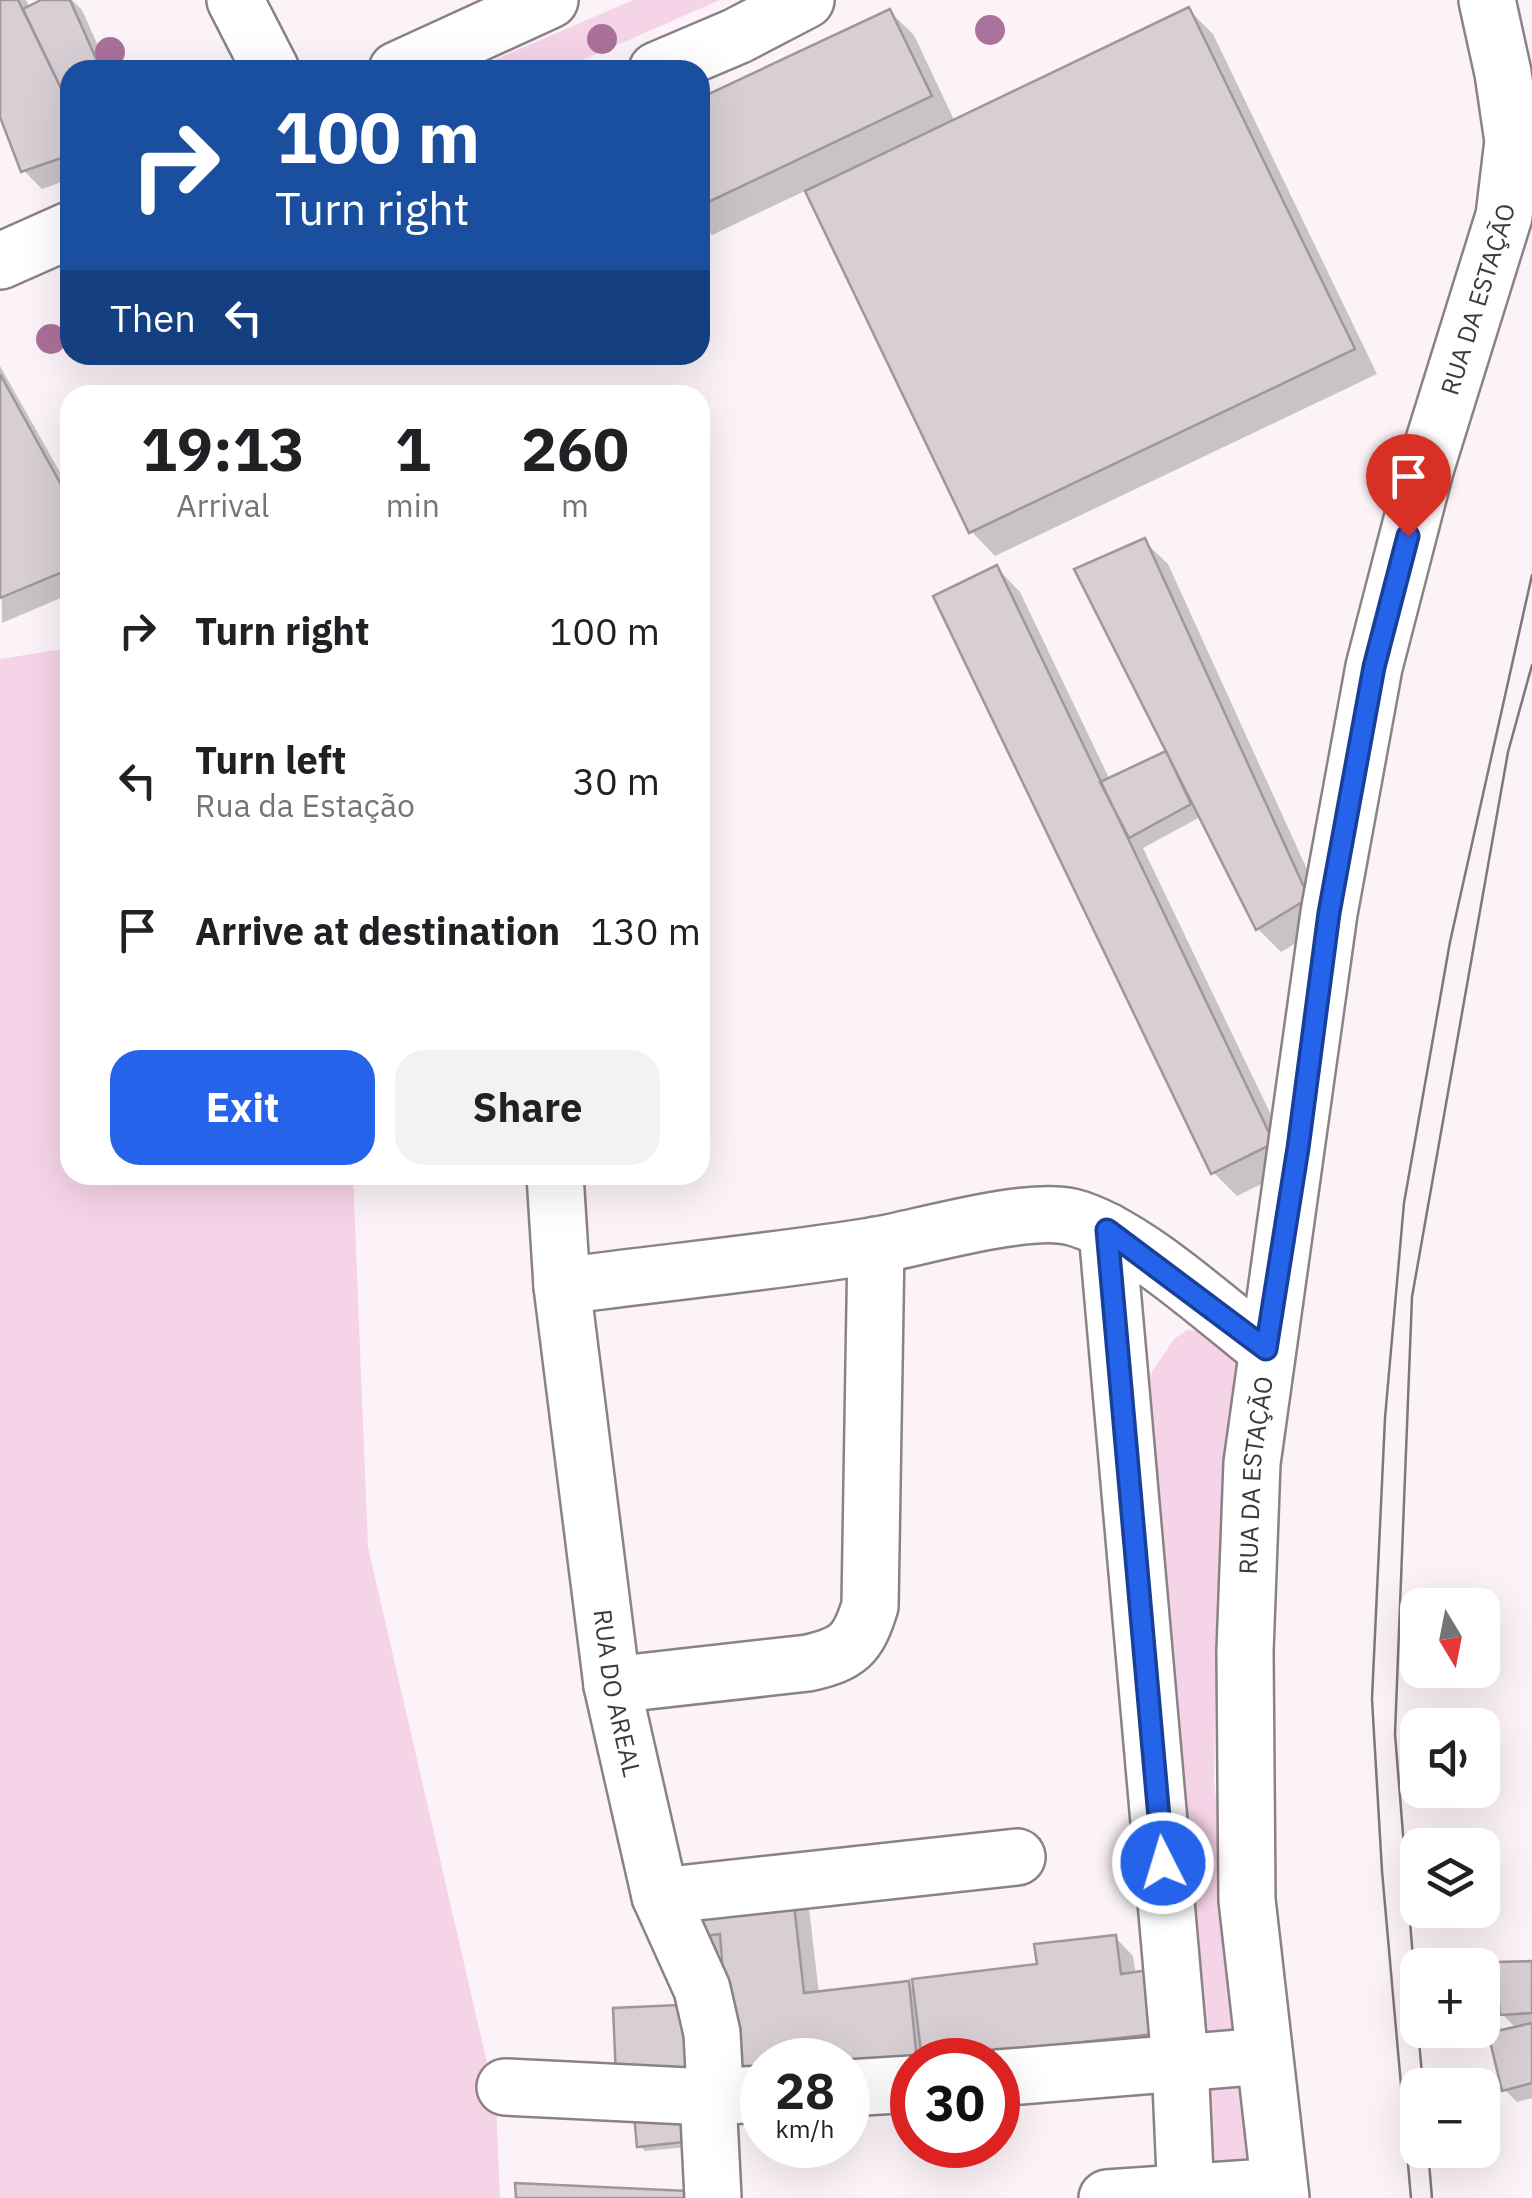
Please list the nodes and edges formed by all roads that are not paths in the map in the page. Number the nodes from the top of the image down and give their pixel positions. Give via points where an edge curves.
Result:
1 (235, 0) edge
2 (550, 0) edge
3 (806, 0) edge
4 (1486, 0) edge
5 (267, 60) edge
6 (419, 60) edge
7 (681, 60) edge
8 (1532, 136) edge
9 (1504, 216) junction
10 (60, 234) edge
11 (0, 260) edge
12 (556, 1185) edge
13 (1107, 1230) junction
14 (876, 1245) junction
15 (562, 1286) junction
16 (1266, 1349) junction
17 (612, 1685) junction
18 (1016, 1857) dead end
19 (660, 1896) junction
20 (1264, 2056) junction
21 (1180, 2061) junction
22 (1020, 2076) edge
23 (505, 2087) dead end
24 (740, 2095) edge
25 (708, 2097) junction
26 (1280, 2192) edge
27 (1186, 2195) edge
28 (713, 2198) edge
29 (1107, 2198) edge

1 - 5 street
2 - 6 street
3 - 7 street
4 - 9 street, RUA DA ESTAÇÃO via 1513,141
8 - 9 street
9 - 16 street, RUA DA ESTAÇÃO via 1425,470 1374,667 1329,913
10 - 11 street
12 - 15 street, RUA DO AREAL
13 - 14 street via 1070,1216 1028,1216
13 - 16 street
13 - 21 street
14 - 15 street
14 - 17 street via 870,1606 862,1633 835,1657 808,1663
15 - 17 street, RUA DO AREAL
16 - 20 street, RUA DA ESTAÇÃO via 1252,1463 1244,1743 1247,1900
17 - 19 street, RUA DO AREAL
18 - 19 street
19 - 25 street, RUA DO AREAL via 702,1989 712,2032
20 - 21 street
20 - 26 street, RUA DA ESTAÇÃO
21 - 22 street
21 - 27 street
23 - 25 street
24 - 25 street
25 - 28 street, RUA DO AREAL
26 - 27 street
27 - 29 street

